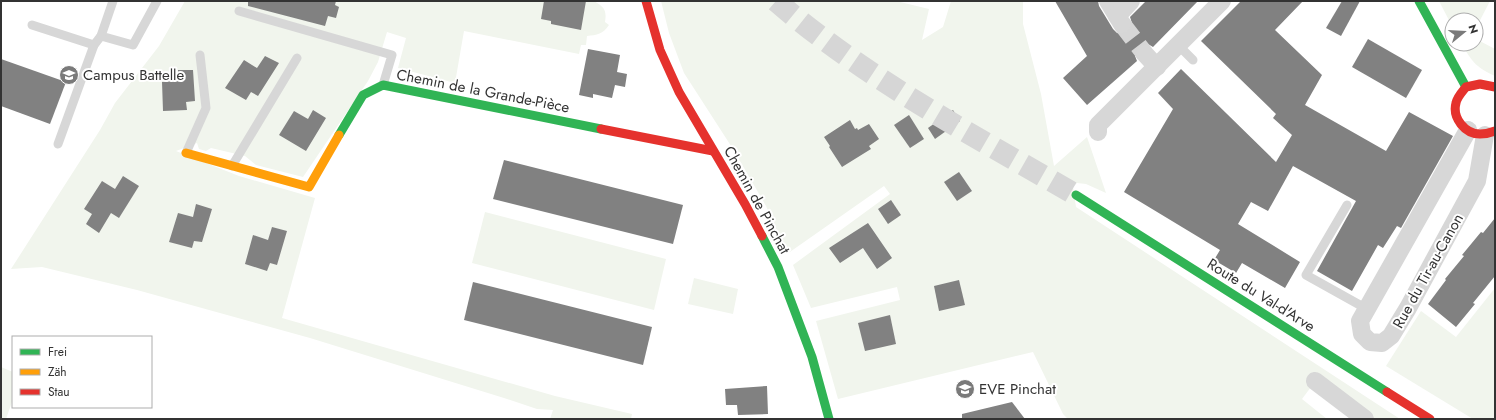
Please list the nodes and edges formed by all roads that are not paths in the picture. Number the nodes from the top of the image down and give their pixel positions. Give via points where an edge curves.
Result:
1 (113, 1) edge
2 (157, 1) edge
3 (646, 1) edge
4 (1131, 1) edge
5 (1222, 1) edge
6 (1419, 1) edge
7 (239, 11) dead end
8 (1116, 14) edge
9 (32, 25) dead end
10 (101, 36) junction
11 (94, 45) junction
12 (1178, 45) junction
13 (200, 55) dead end
14 (298, 58) dead end
15 (1193, 60) dead end
16 (383, 85) junction
17 (1466, 87) junction
18 (1495, 87) edge
19 (1098, 132) dead end
20 (1482, 132) edge
21 (58, 144) dead end
22 (713, 151) junction
23 (186, 153) joint
24 (232, 166) junction
25 (1076, 195) tunnel mouth
26 (1347, 205) dead end
27 (1367, 309) junction
28 (1315, 381) dead end
29 (829, 419) edge
30 (1365, 419) edge
31 (1430, 419) edge

1 - 10 lane
2 - 10 lane via 133,45
3 - 22 street, Chemin de Pinchat via 660,50 679,92
4 - 8 street
5 - 12 street
6 - 17 street
7 - 16 lane via 392,54
9 - 11 lane
10 - 11 lane
11 - 21 lane
12 - 15 lane
12 - 19 street via 1151,61 1098,125
13 - 23 lane via 206,108
14 - 24 lane
16 - 22 street, Chemin de la Grande-Pièce
16 - 24 street, Chemin de la Grande-Pièce via 363,95 309,187
17 - 18 street via 1481,83
17 - 20 street via 1458,98 1457,118 1462,126
20 - 27 street, Rue du Tir-au-Canon
20 - 27 street, Rue du Tir-au-Canon via 1477,181 1408,308 1391,336 1382,343 1370,342 1362,334 1360,321
22 - 29 street, Chemin de Pinchat via 745,204 778,267 812,357
23 - 24 street, Chemin de la Grande-Pièce
25 - 31 street, Route du Val-d'Arve
26 - 27 lane via 1306,275
28 - 30 street

